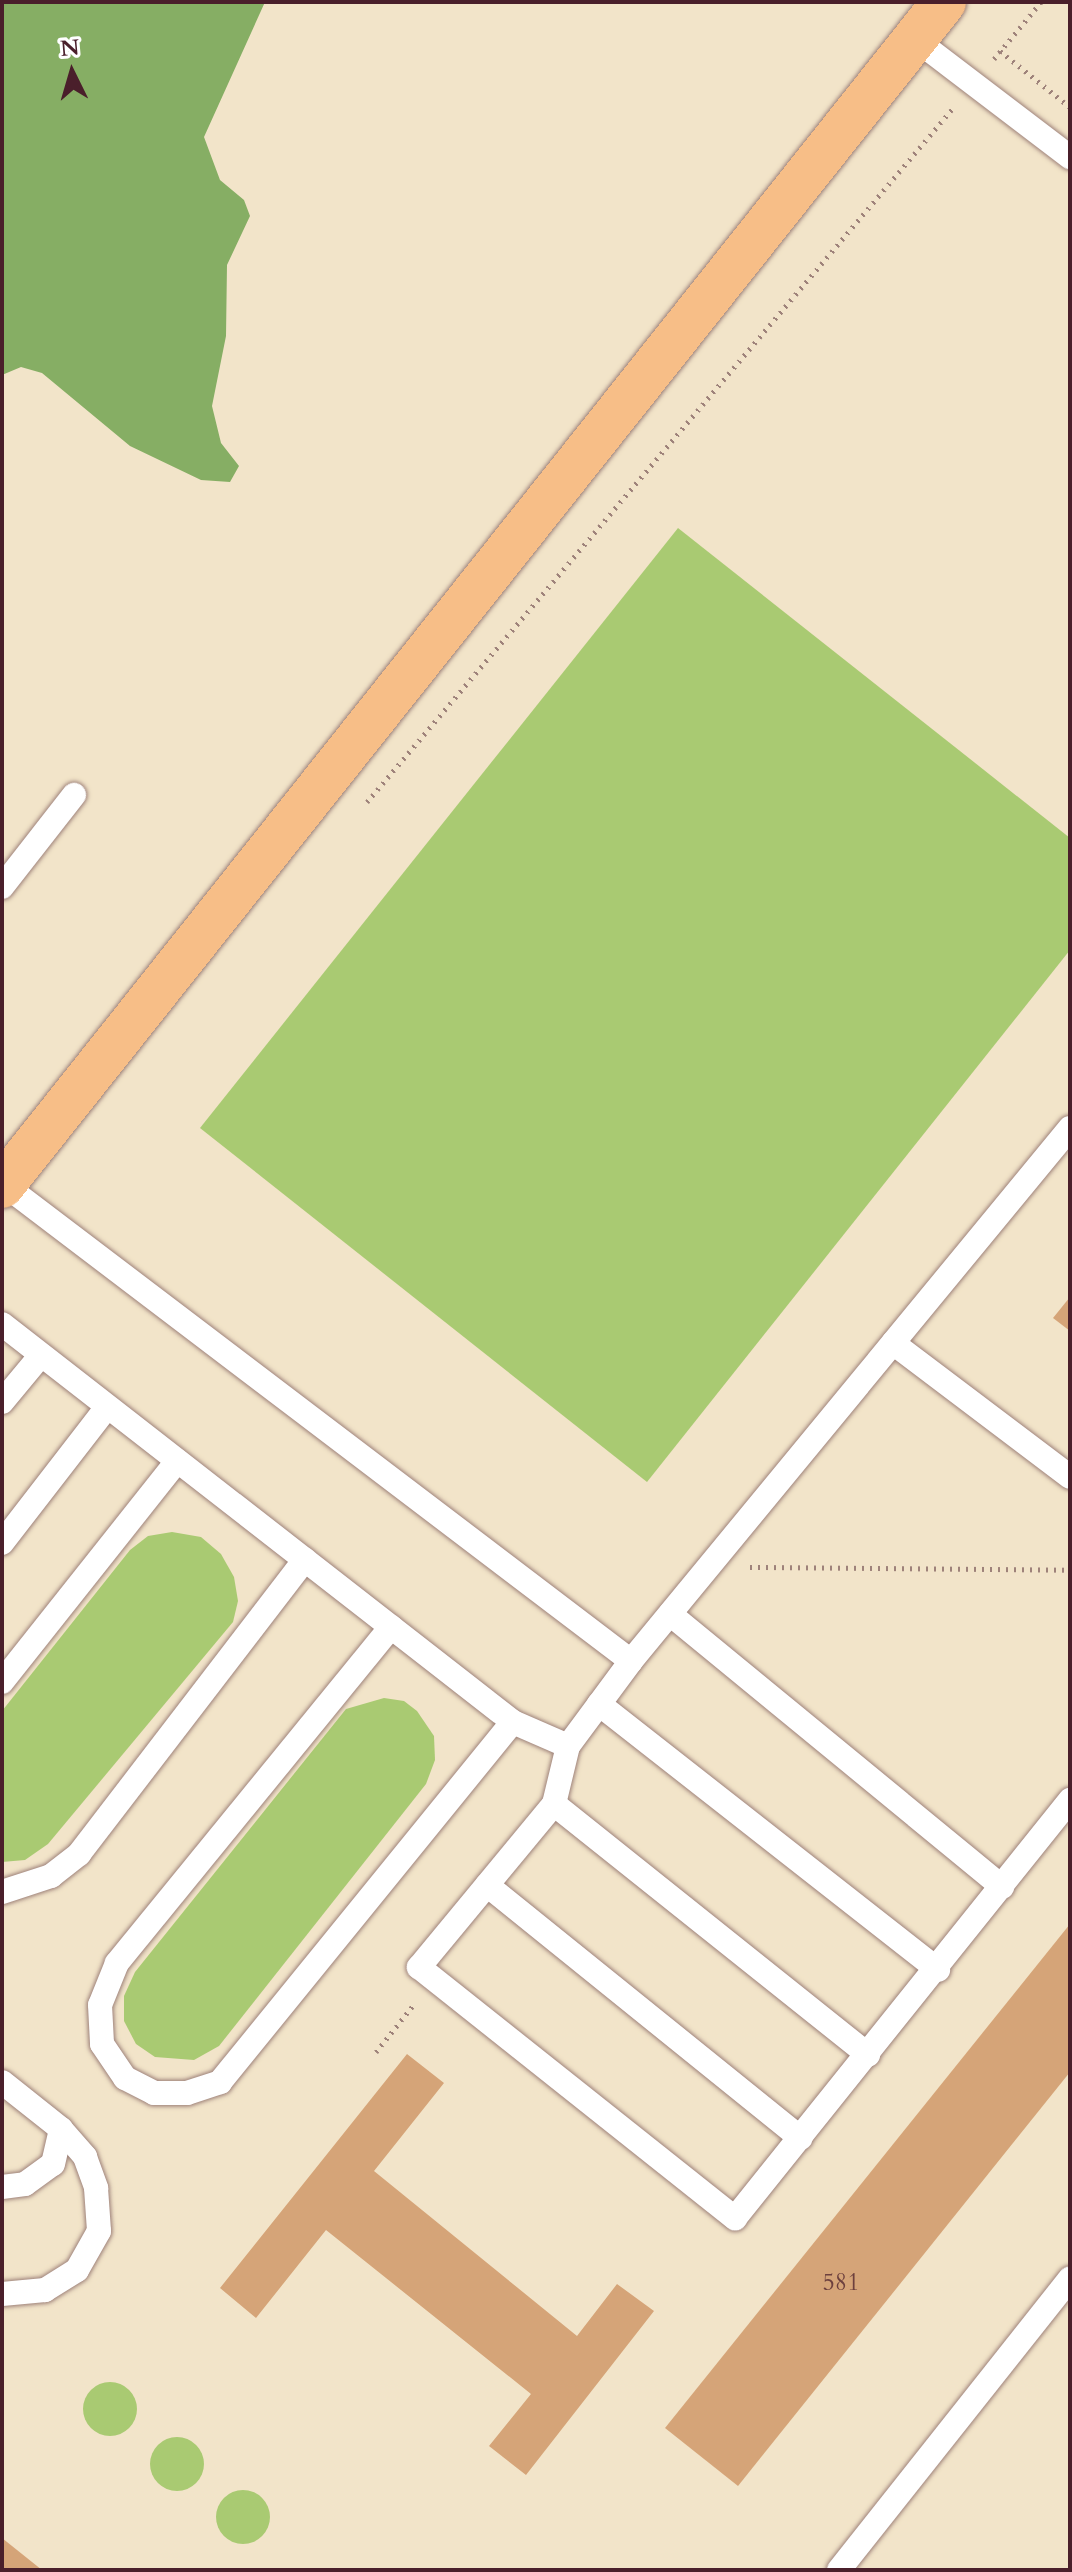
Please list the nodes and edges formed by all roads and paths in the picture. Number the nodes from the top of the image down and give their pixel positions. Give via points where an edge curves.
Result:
1 (944, 2) edge
2 (1041, 2) edge
3 (915, 39) junction
4 (1000, 51) junction
5 (975, 82) junction
6 (1070, 107) edge
7 (1070, 157) edge
8 (74, 795) dead end
9 (358, 813) dead end
10 (2, 887) edge
11 (1070, 1128) edge
12 (2, 1184) edge
13 (2, 1324) edge
14 (893, 1343) junction
15 (41, 1355) junction
16 (2, 1402) edge
17 (107, 1407) junction
18 (177, 1461) junction
19 (1070, 1477) edge
20 (2, 1543) edge
21 (305, 1560) junction
22 (709, 1567) junction
23 (1070, 1570) edge
24 (670, 1614) junction
25 (391, 1627) junction
26 (631, 1661) junction
27 (2, 1682) edge
28 (599, 1704) junction
29 (513, 1722) junction
30 (568, 1746) junction
31 (1070, 1800) edge
32 (554, 1804) junction
33 (487, 1885) junction
34 (1002, 1887) junction
35 (2, 1892) edge
36 (938, 1970) junction
37 (435, 1979) junction
38 (376, 2052) dead end
39 (868, 2055) junction
40 (2, 2082) edge
41 (61, 2129) junction
42 (801, 2138) junction
43 (2, 2187) edge
44 (1070, 2279) edge
45 (2, 2294) edge
46 (839, 2570) edge

1 - 3 main road
2 - 4 path
3 - 5 lane
3 - 12 main road
4 - 5 path
4 - 6 path
5 - 7 lane
5 - 9 path
8 - 10 lane
11 - 14 lane
12 - 26 lane
13 - 15 lane
14 - 19 lane
14 - 22 lane
15 - 16 lane
15 - 17 lane
17 - 18 lane
17 - 20 lane
18 - 21 lane
18 - 27 lane
21 - 25 lane
21 - 35 lane via 79,1854 51,1876
22 - 23 path
22 - 24 lane
24 - 26 lane
24 - 34 lane
25 - 29 lane
25 - 29 lane via 117,1963 100,2005 102,2044 125,2078 154,2093 187,2093 220,2082
26 - 28 lane
28 - 30 lane
28 - 36 lane
29 - 30 lane
30 - 32 lane
31 - 34 lane
32 - 33 lane
32 - 39 lane
33 - 37 lane via 419,1967
33 - 42 lane
34 - 36 lane
36 - 39 lane
37 - 38 path
37 - 42 lane via 735,2218
39 - 42 lane
40 - 41 lane
41 - 43 lane via 53,2164 25,2184
41 - 45 lane via 85,2157 96,2188 99,2231 77,2270 45,2290
44 - 46 lane

